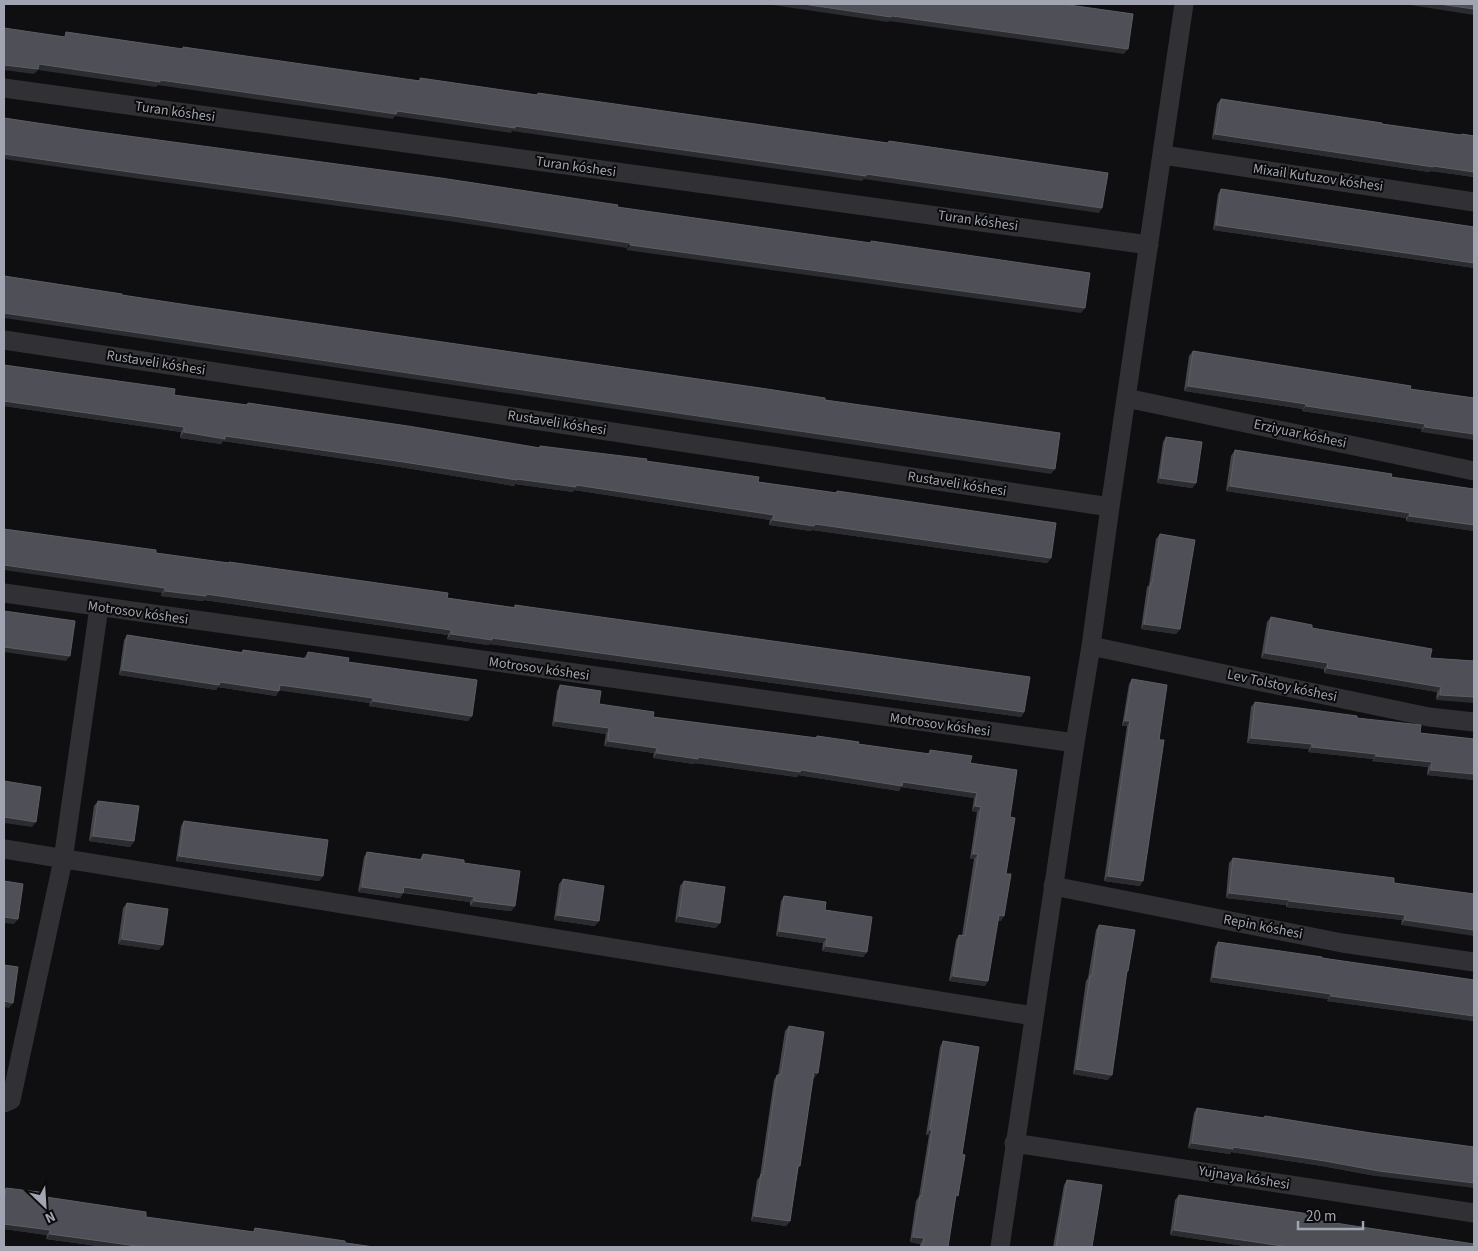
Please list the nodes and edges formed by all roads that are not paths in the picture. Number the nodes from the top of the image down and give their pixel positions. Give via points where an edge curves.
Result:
1 (1184, 4) edge
2 (4, 88) edge
3 (1163, 155) junction
4 (1474, 202) edge
5 (1149, 245) junction
6 (4, 340) edge
7 (1126, 398) junction
8 (1474, 471) edge
9 (1110, 507) junction
10 (4, 593) edge
11 (98, 607) junction
12 (1091, 646) junction
13 (1474, 722) edge
14 (1074, 743) junction
15 (4, 849) edge
16 (63, 860) junction
17 (1053, 886) junction
18 (1474, 962) edge
19 (1033, 1016) junction
20 (4, 1103) edge
21 (1014, 1144) junction
22 (1474, 1213) edge
23 (1000, 1247) edge

1 - 3 street
2 - 5 street, Turan kóshesi
3 - 4 street, Mixail Kutuzov kóshesi
3 - 5 street
5 - 7 street
6 - 9 street, Rustaveli kóshesi
7 - 8 street, Erziyuar kóshesi
7 - 9 street
9 - 12 street
10 - 11 street, Motrosov kóshesi
11 - 14 street, Motrosov kóshesi
11 - 16 street
12 - 13 street, Lev Tolstoy kóshesi via 1429,717
12 - 14 street
14 - 17 street
15 - 16 street
16 - 19 street
16 - 20 street via 11,1100
17 - 18 street, Repin kóshesi via 1342,943
17 - 19 street
19 - 21 street
21 - 22 street, Yujnaya kóshesi
21 - 23 street

